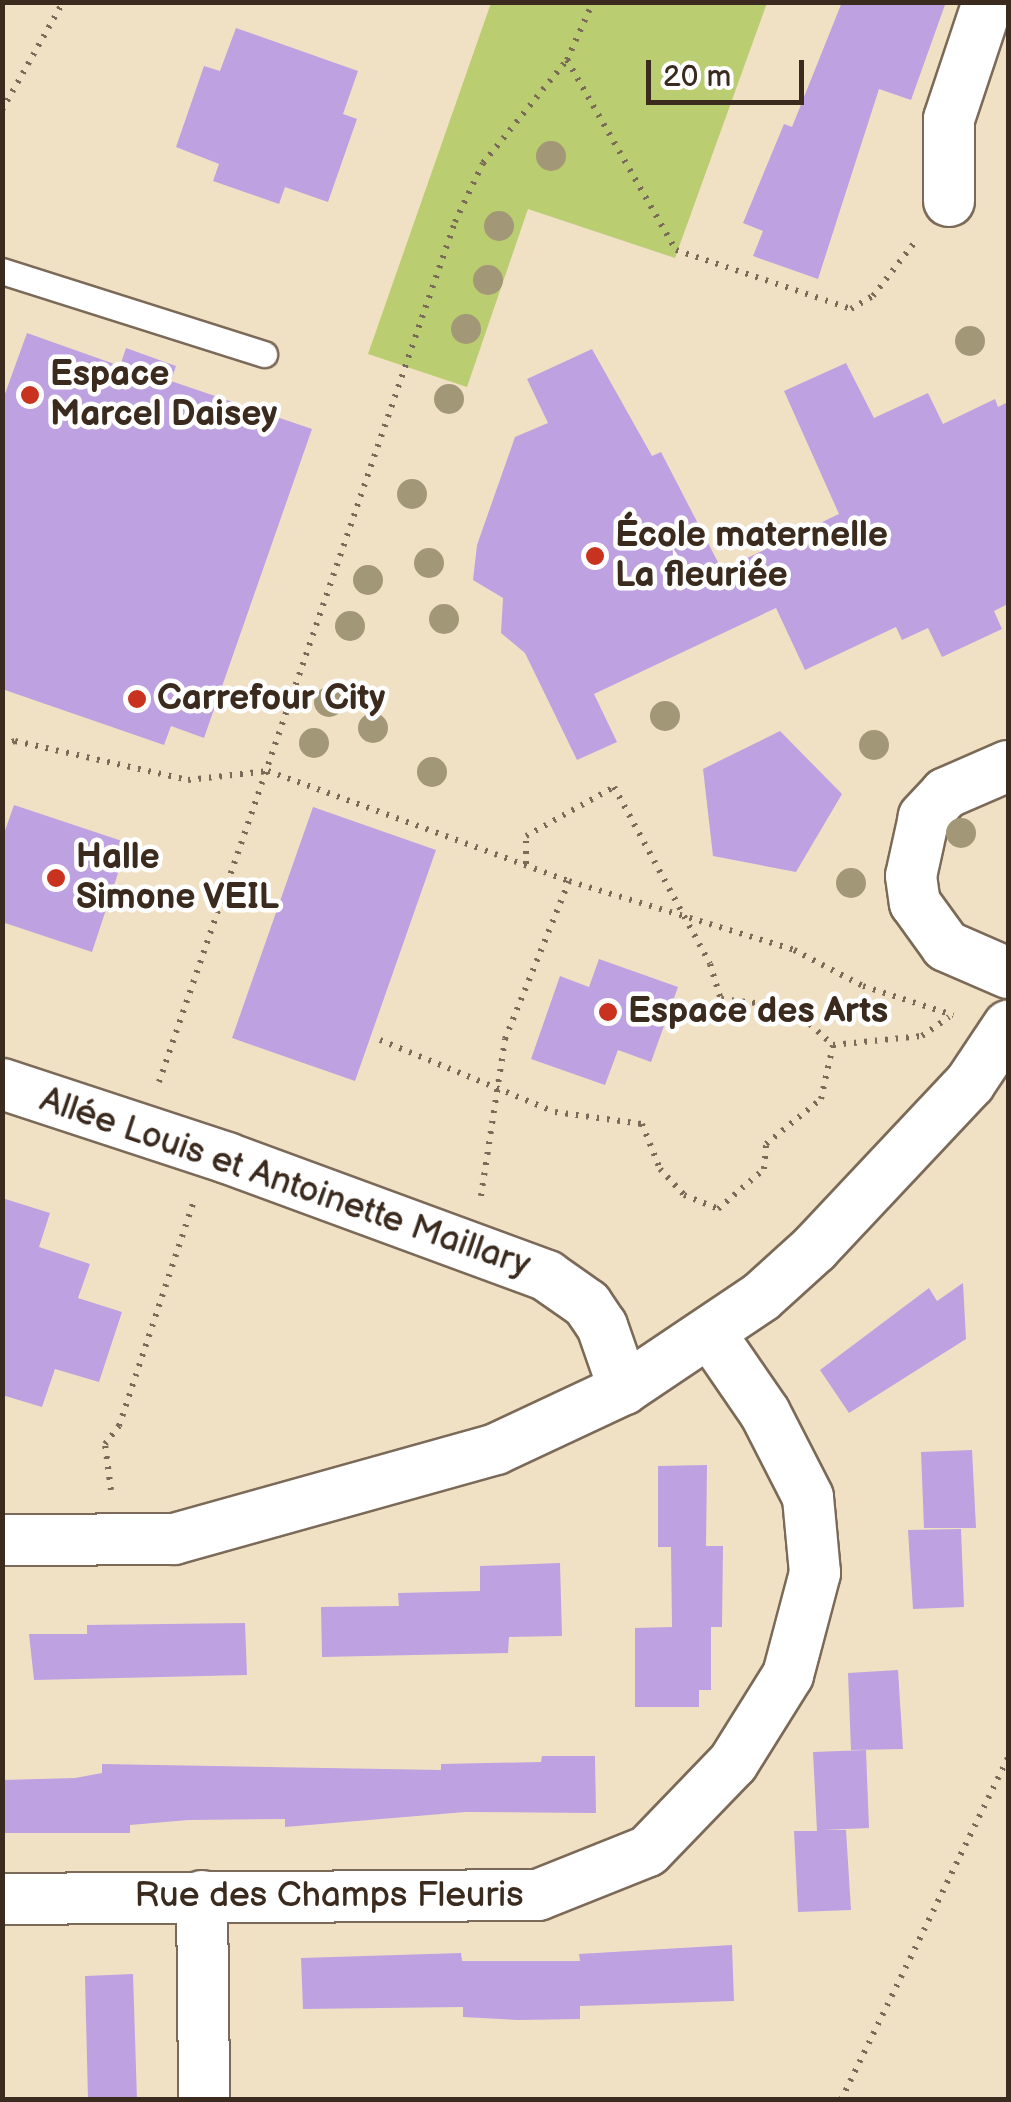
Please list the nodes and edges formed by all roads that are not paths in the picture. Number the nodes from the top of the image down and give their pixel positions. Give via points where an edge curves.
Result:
1 (988, 2) edge
2 (948, 200) road end
3 (2, 271) edge
4 (264, 354) dead end
5 (1008, 766) edge
6 (1008, 973) edge
7 (1006, 1031) edge
8 (2, 1084) edge
9 (989, 1090) edge
10 (710, 1333) junction
11 (624, 1388) junction
12 (2, 1540) edge
13 (202, 1896) junction
14 (2, 1899) edge
15 (204, 2100) edge

1 - 2 street via 949,119
3 - 4 lane
5 - 6 street via 946,793 924,817 911,876 916,903 946,946
7 - 9 street
8 - 11 street, Allée Louis et Antoinette Maillary via 228,1158 547,1276 587,1304 615,1354
9 - 10 street
10 - 11 street
10 - 13 street, Rue des Champs Fleuris via 764,1413 808,1497 814,1572 788,1675 733,1763 648,1850 538,1895
11 - 12 street via 496,1449 174,1539
13 - 14 street, Rue des Champs Fleuris
13 - 15 street

